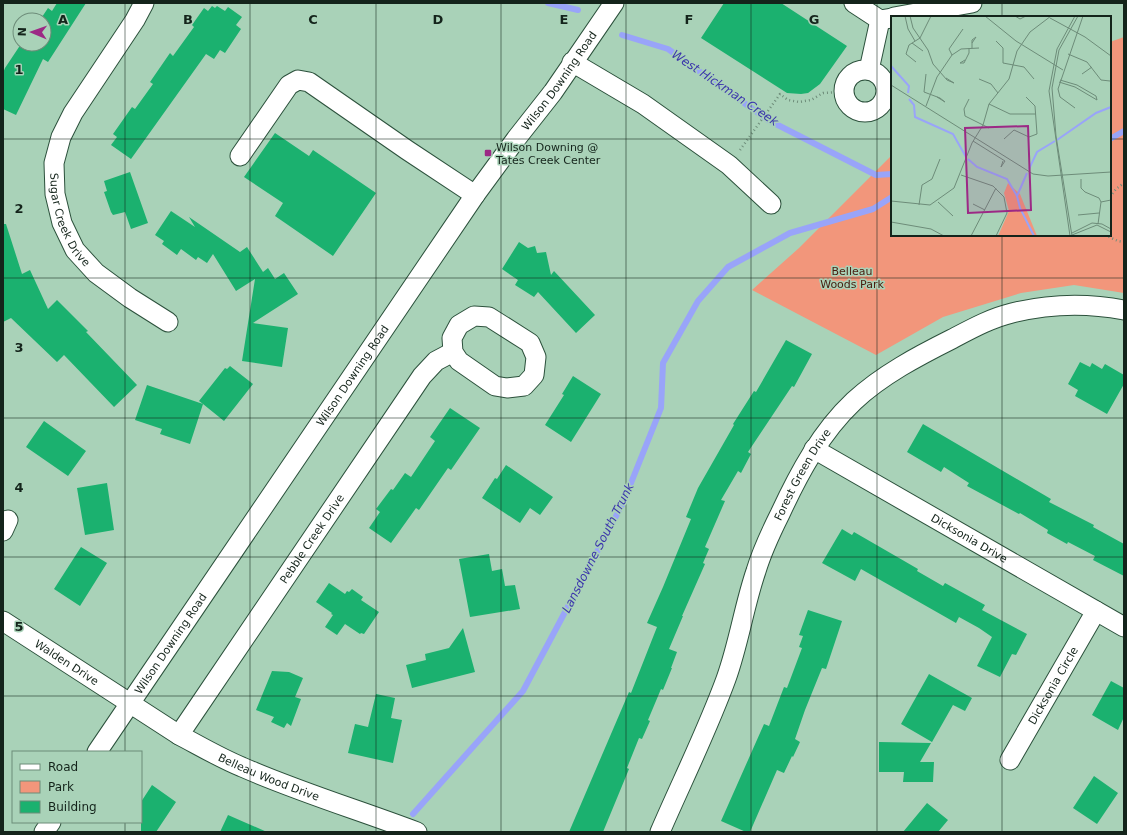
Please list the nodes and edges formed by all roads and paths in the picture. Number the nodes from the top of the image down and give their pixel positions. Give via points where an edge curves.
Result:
1 (144, 3) edge
2 (614, 3) edge
3 (854, 3) edge
4 (972, 3) edge
5 (900, 16) edge
6 (889, 18) edge
7 (572, 62) junction
8 (881, 73) edge
9 (844, 92) junction
10 (750, 138) dead end
11 (240, 156) dead end
12 (1124, 183) edge
13 (475, 195) junction
14 (1111, 196) edge
15 (771, 204) dead end
16 (1107, 236) edge
17 (1124, 242) edge
18 (1124, 310) edge
19 (168, 322) dead end
20 (453, 352) junction
21 (814, 449) junction
22 (1096, 611) junction
23 (3, 621) edge
24 (1124, 627) edge
25 (130, 704) junction
26 (179, 735) junction
27 (98, 751) edge
28 (1010, 760) dead end
29 (50, 823) edge
30 (44, 832) edge
31 (417, 832) edge
32 (660, 832) edge

1 - 19 street, Sugar Creek Drive via 73,113 61,137 54,163 55,194 62,223 75,250 96,273
2 - 7 street, Wilson Downing Road
3 - 6 street
4 - 5 street
6 - 8 street
7 - 13 street, Wilson Downing Road via 553,92
7 - 15 street via 643,104 729,165
8 - 9 street via 863,70 852,75 847,80
8 - 9 street via 887,89 886,96 884,102 874,111 860,112 854,109 845,99
9 - 10 path via 823,93 811,100 799,102 788,100 780,94
11 - 13 street via 289,85 298,80 309,82
12 - 14 path
13 - 25 street, Wilson Downing Road
16 - 17 path
18 - 21 street, Forest Green Drive via 1078,306 1044,307 1011,313 975,327 913,360 874,385 839,417
20 - 20 street via 459,360 495,386 524,386 534,375 536,356 530,343 489,317 474,316 459,325 452,338
20 - 26 street, Pebble Creek Drive via 436,361 422,376
21 - 22 street, Dicksonia Drive
21 - 32 street, Forest Green Drive via 768,538 748,595 740,633 726,678
22 - 24 street, Dicksonia Drive
22 - 28 street, Dicksonia Circle
23 - 25 street, Walden Drive
25 - 26 street, Belleau Wood Drive
25 - 27 street, Wilson Downing Road
26 - 31 street, Belleau Wood Drive via 242,767
29 - 30 street

